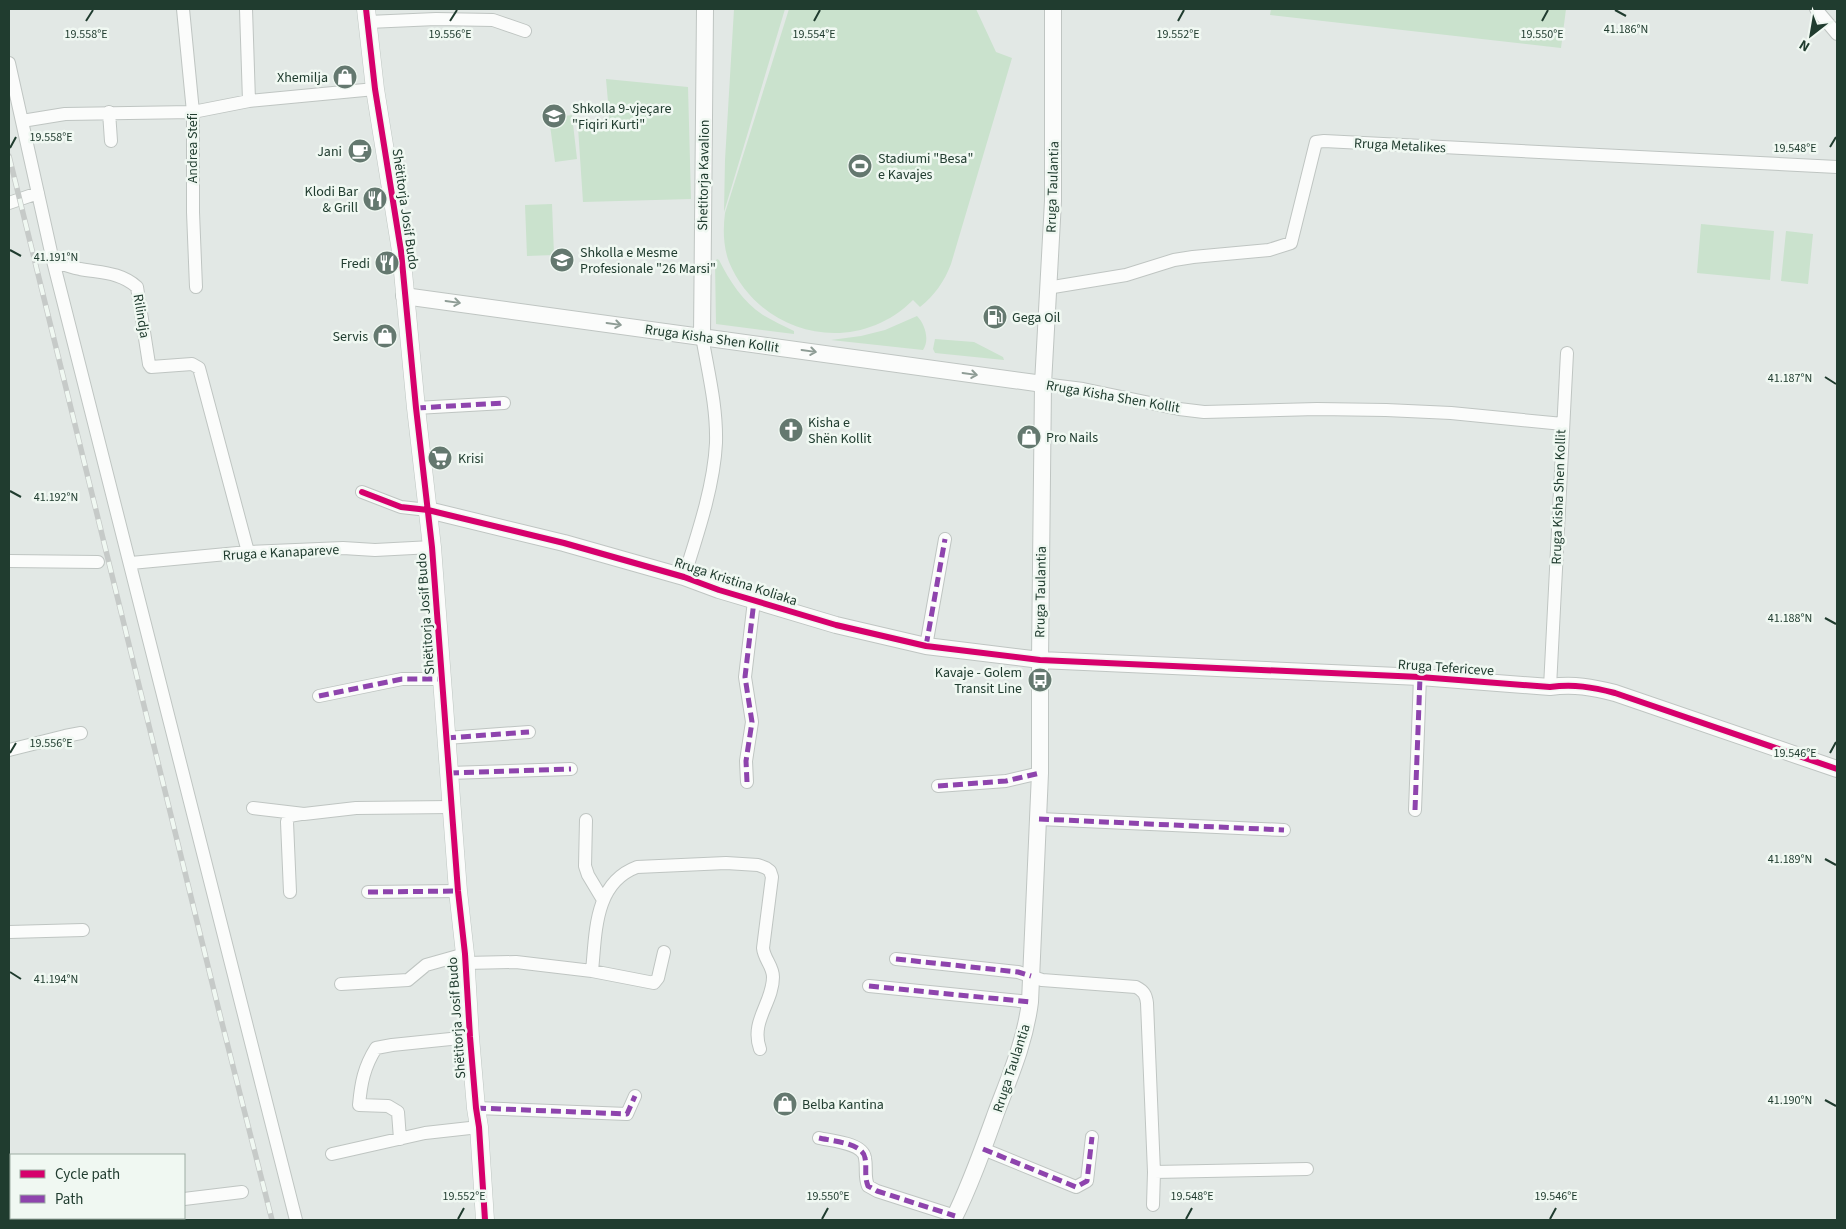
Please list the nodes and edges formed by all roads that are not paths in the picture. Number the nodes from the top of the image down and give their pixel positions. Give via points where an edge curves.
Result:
1 (182, 9) edge
2 (246, 9) edge
3 (705, 9) edge
4 (1053, 9) edge
5 (1823, 11) edge
6 (367, 16) edge
7 (525, 31) dead end
8 (1837, 34) edge
9 (9, 64) edge
10 (375, 89) junction
11 (249, 101) junction
12 (109, 112) junction
13 (193, 112) junction
14 (22, 121) junction
15 (111, 141) dead end
16 (1837, 167) edge
17 (38, 193) junction
18 (9, 203) edge
19 (53, 261) junction
20 (196, 287) dead end
21 (1047, 288) junction
22 (404, 296) junction
23 (702, 336) junction
24 (1567, 353) dead end
25 (1043, 384) junction
26 (504, 404) dead end
27 (416, 408) junction
28 (1563, 424) junction
29 (362, 492) dead end
30 (428, 510) junction
31 (945, 539) dead end
32 (432, 547) junction
33 (248, 552) junction
34 (9, 560) edge
35 (98, 562) dead end
36 (130, 563) junction
37 (684, 577) junction
38 (754, 601) junction
39 (926, 646) junction
40 (1040, 660) junction
41 (1420, 677) junction
42 (442, 679) junction
43 (1550, 687) junction
44 (319, 696) dead end
45 (529, 732) dead end
46 (81, 733) dead end
47 (446, 738) junction
48 (9, 750) edge
49 (571, 769) dead end
50 (1837, 769) edge
51 (449, 773) junction
52 (1040, 773) junction
53 (746, 782) dead end
54 (938, 786) dead end
55 (451, 807) junction
56 (253, 808) dead end
57 (1415, 810) dead end
58 (304, 814) junction
59 (1039, 819) junction
60 (586, 820) dead end
61 (1284, 830) dead end
62 (458, 891) junction
63 (290, 892) dead end
64 (368, 892) dead end
65 (603, 900) junction
66 (82, 930) dead end
67 (9, 932) edge
68 (664, 952) dead end
69 (465, 958) junction
70 (896, 959) dead end
71 (592, 971) junction
72 (1031, 976) junction
73 (341, 984) dead end
74 (869, 986) dead end
75 (1030, 1002) junction
76 (470, 1037) junction
77 (760, 1049) dead end
78 (635, 1096) dead end
79 (476, 1108) junction
80 (479, 1127) junction
81 (1092, 1137) dead end
82 (819, 1138) dead end
83 (400, 1139) junction
84 (983, 1149) junction
85 (332, 1154) dead end
86 (1307, 1169) dead end
87 (1154, 1172) junction
88 (242, 1192) dead end
89 (185, 1199) edge
90 (1153, 1204) dead end
91 (954, 1218) edge
92 (296, 1220) edge
93 (485, 1220) edge

1 - 13 street, Andrea Stefi
2 - 11 street
3 - 23 street, Shetitorja Kavalion
4 - 21 street, Rruga Taulantia via 1053,201
5 - 8 street
6 - 7 street via 492,20
6 - 10 main road, Shëtitorja Josif Budo
9 - 14 street
10 - 11 street
10 - 22 main road, Shëtitorja Josif Budo via 401,251
11 - 13 street
12 - 13 street
12 - 14 street via 65,114
12 - 15 street
13 - 20 street, Andrea Stefi
14 - 17 street
16 - 21 street, Rruga Metalikes via 1324,140 1316,142 1291,242 1269,250 1174,260 1126,275
17 - 18 street
17 - 19 street
19 - 33 street, Rilindja via 129,279 137,287 151,367 192,364 199,368
19 - 36 street
21 - 25 street, Rruga Taulantia
22 -> 23 street, Rruga Kisha Shen Kollit
22 - 27 main road, Shëtitorja Josif Budo
23 -> 25 street, Rruga Kisha Shen Kollit
23 - 37 street, Shetitorja Kavalion via 711,382 716,444 708,491
24 - 28 street
25 - 28 street, Rruga Kisha Shen Kollit via 1204,412 1386,410
25 - 40 street, Rruga Taulantia
26 - 27 street
27 - 30 main road, Shëtitorja Josif Budo
28 - 43 street, Rruga Kisha Shen Kollit
29 - 30 street via 401,507
30 - 32 main road, Shëtitorja Josif Budo
30 - 37 street, Rruga Kristina Koliaka via 564,543
31 - 39 street
32 - 33 street, Rruga e Kanapareve
32 - 42 main road, Shëtitorja Josif Budo
33 - 36 street, Rruga e Kanapareve
34 - 35 street
36 - 92 street
37 - 38 street, Rruga Kristina Koliaka
38 - 39 street, Rruga Kristina Koliaka
38 - 53 street via 745,677 752,722
39 - 40 street, Rruga Kristina Koliaka
40 - 41 street, Rruga Tefericeve
40 - 52 street, Rruga Taulantia
41 - 43 street, Rruga Tefericeve
41 - 57 street
42 - 44 street via 402,679
42 - 47 main road, Shëtitorja Josif Budo
43 - 50 street, Rruga Tefericeve via 1569,685 1615,693
45 - 47 street
46 - 48 street
47 - 51 main road, Shëtitorja Josif Budo
49 - 51 street
51 - 55 main road, Shëtitorja Josif Budo
52 - 54 street via 1006,782
52 - 59 street, Rruga Taulantia
55 - 58 street via 356,808
55 - 62 main road, Shëtitorja Josif Budo
56 - 58 street
58 - 63 street via 289,816 287,822
59 - 61 street
59 - 72 street, Rruga Taulantia
60 - 65 street via 585,866
62 - 64 street
62 - 69 main road, Shëtitorja Josif Budo
65 - 71 street
65 - 77 street via 624,871 637,867 726,863 758,865 770,871 772,877 763,948 774,976 757,1031
66 - 67 street
68 - 71 street via 654,983
69 - 71 street
69 - 73 street via 426,965 408,980
69 - 76 main road, Shëtitorja Josif Budo
70 - 72 street
72 - 75 street, Rruga Taulantia
72 - 87 street via 1042,980 1136,987 1146,996
74 - 75 street
75 - 84 street, Rruga Taulantia via 1020,1051
76 - 79 main road, Shëtitorja Josif Budo
76 - 83 street via 376,1048 361,1079 359,1105 388,1106 398,1112
78 - 79 street via 627,1114
79 - 80 main road, Shëtitorja Josif Budo
80 - 83 street
80 - 93 main road, Shëtitorja Josif Budo
81 - 84 street via 1087,1181 1076,1188
82 - 91 street via 864,1152 868,1186
83 - 85 street
84 - 91 street, Rruga Taulantia
86 - 87 street
87 - 90 street
88 - 89 street

